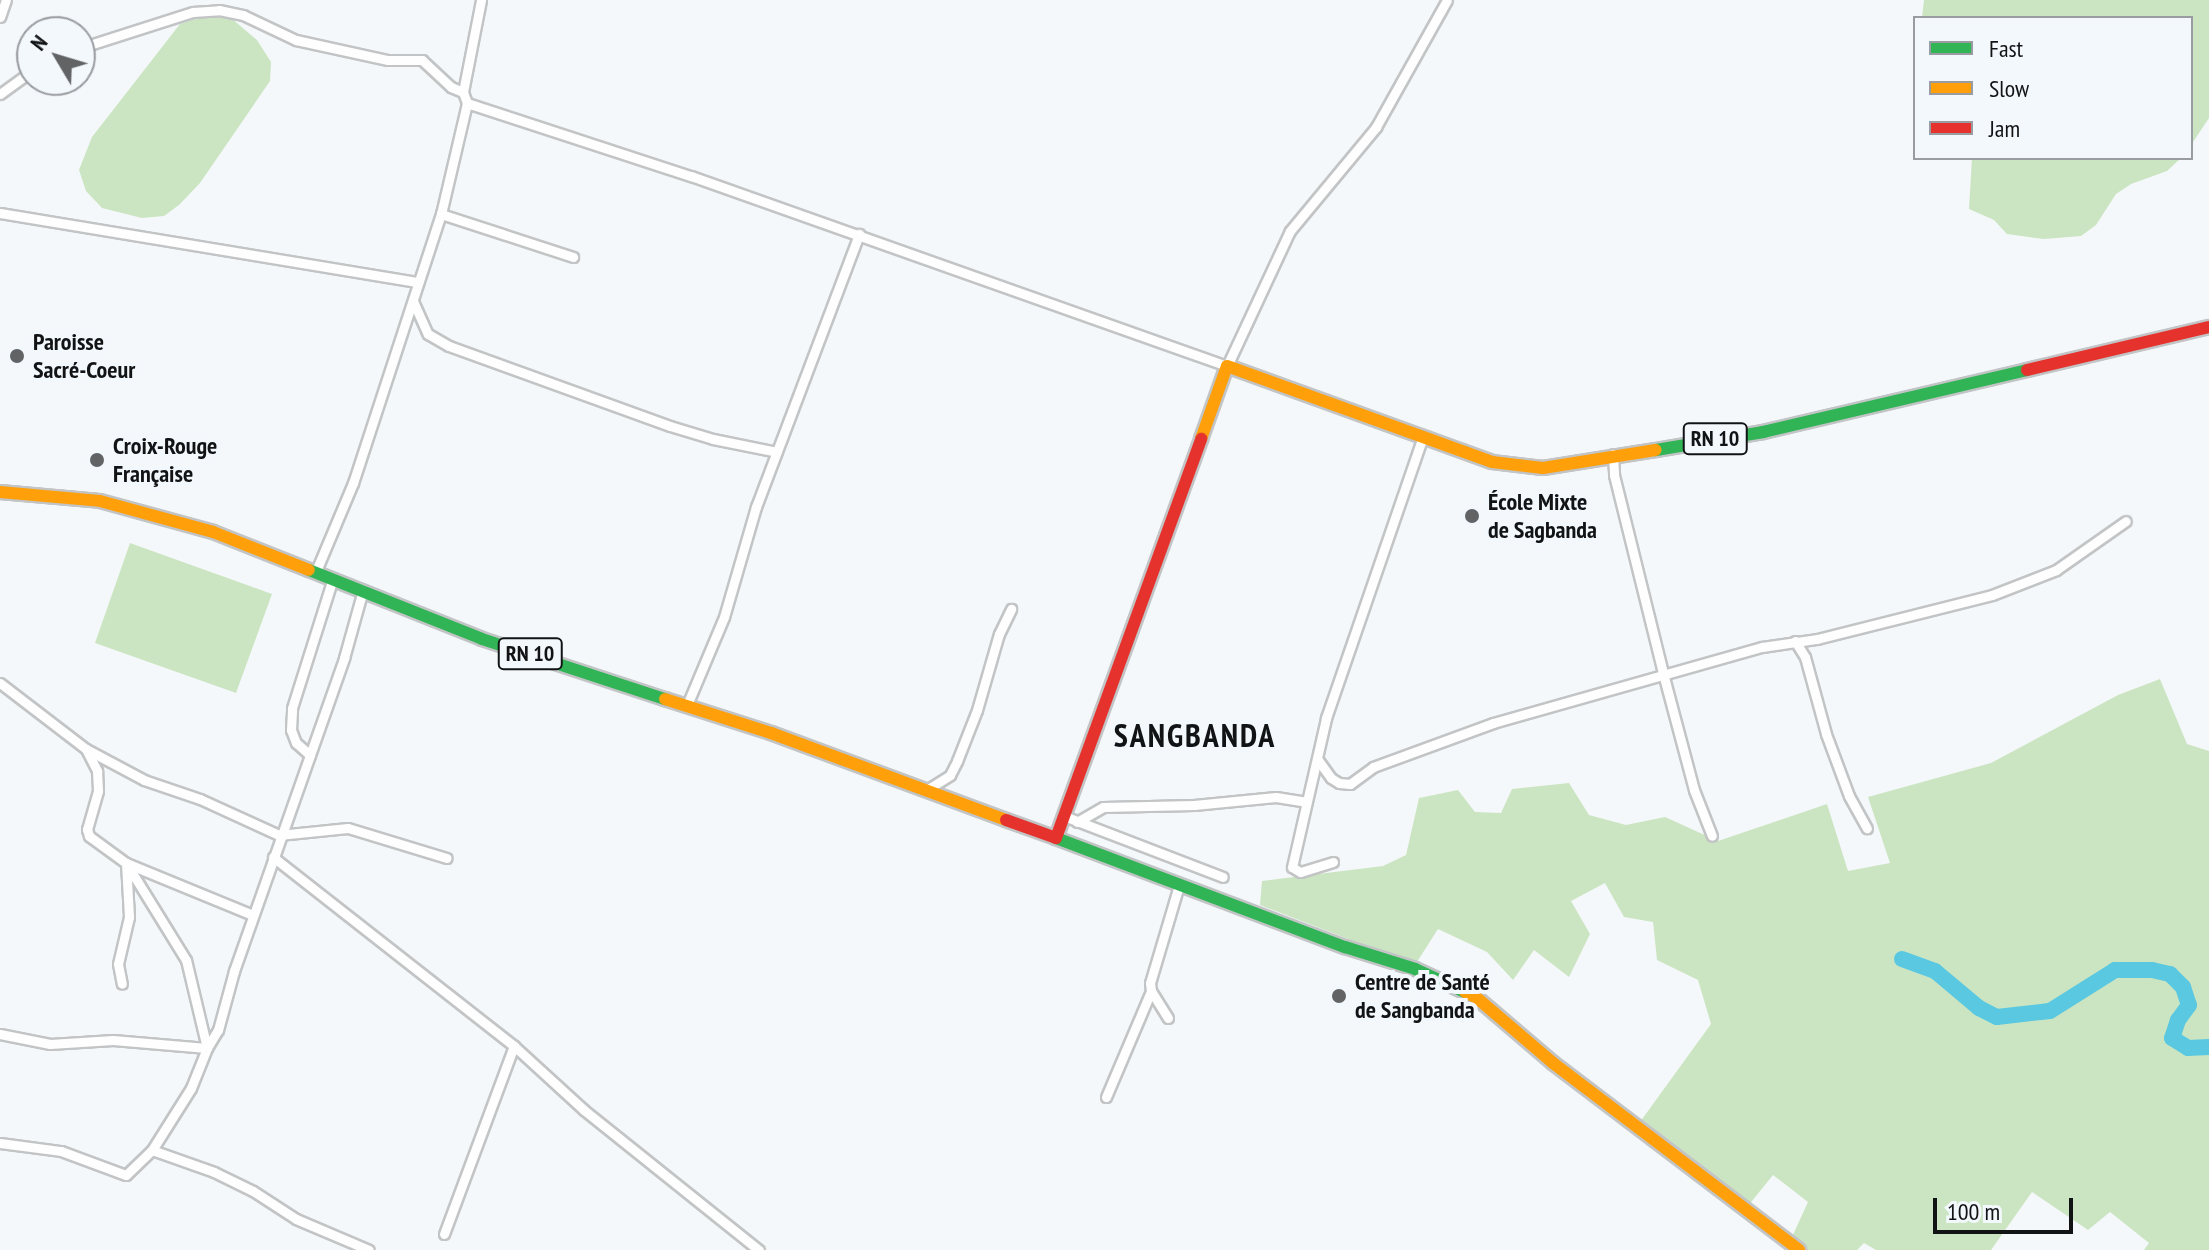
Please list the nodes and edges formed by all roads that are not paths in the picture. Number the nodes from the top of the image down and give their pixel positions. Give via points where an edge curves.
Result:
1 (6, 0) edge
2 (481, 0) edge
3 (1447, 0) edge
4 (0, 17) edge
5 (96, 43) edge
6 (463, 92) junction
7 (467, 103) junction
8 (0, 213) edge
9 (441, 214) junction
10 (859, 234) junction
11 (573, 257) dead end
12 (418, 282) junction
13 (413, 301) junction
14 (2209, 327) edge
15 (1227, 366) junction
16 (1423, 436) junction
17 (777, 452) junction
18 (1613, 454) junction
19 (0, 492) edge
20 (2126, 521) dead end
21 (316, 571) junction
22 (333, 578) junction
23 (363, 590) junction
24 (1011, 609) dead end
25 (1795, 641) junction
26 (1664, 677) junction
27 (0, 683) edge
28 (687, 705) junction
29 (86, 749) junction
30 (310, 755) junction
31 (1318, 760) junction
32 (928, 789) junction
33 (1306, 802) junction
34 (1064, 816) junction
35 (1077, 822) junction
36 (1867, 828) dead end
37 (279, 835) junction
38 (1712, 836) dead end
39 (1056, 838) junction
40 (273, 857) junction
41 (447, 858) dead end
42 (1333, 862) dead end
43 (126, 863) junction
44 (1223, 877) dead end
45 (1179, 885) junction
46 (253, 915) junction
47 (122, 984) dead end
48 (1151, 991) junction
49 (1168, 1018) dead end
50 (0, 1034) edge
51 (514, 1046) junction
52 (207, 1048) junction
53 (1106, 1097) dead end
54 (0, 1143) edge
55 (152, 1150) junction
56 (444, 1234) dead end
57 (369, 1250) edge
58 (759, 1250) edge
59 (1799, 1250) edge

1 - 4 street
2 - 6 street
3 - 15 street via 1376,127 1290,231
5 - 6 street via 193,12 219,10 243,15 296,40 388,60 422,60
6 - 7 street
7 - 9 street
7 - 10 street
8 - 12 street
9 - 11 street
9 - 12 street
10 - 15 street
10 - 17 street
12 - 13 street
13 - 17 street via 428,334 449,346 670,426
13 - 21 street via 353,483
14 - 18 main road, RN 10 via 1763,432
15 - 16 main road, RN 10
15 - 34 main road
16 - 18 main road, RN 10 via 1515,467 1543,468
16 - 31 street via 1336,686
17 - 28 street via 724,617
18 - 26 street
19 - 21 main road, RN 10 via 100,501 155,513
20 - 25 street via 2078,557 2029,583 1907,618
21 - 22 main road, RN 10
22 - 23 main road, RN 10
22 - 30 street via 292,708 291,730
23 - 28 main road, RN 10 via 482,639
23 - 30 street
24 - 32 street via 957,761 950,775
25 - 26 street
25 - 36 street via 1808,666 1849,796
26 - 31 street via 1455,736 1373,767 1350,784 1331,778
26 - 38 street
27 - 29 street
28 - 32 main road, RN 10
29 - 37 street via 144,780
29 - 43 street via 97,771 98,791 89,836
30 - 37 street
31 - 33 street
32 - 39 main road, RN 10
33 - 35 street via 1276,797 1103,807
33 - 42 street via 1292,867 1300,872
34 - 35 street
34 - 39 main road
35 - 44 street
37 - 40 street
37 - 41 street via 348,828
39 - 45 main road
40 - 46 street
40 - 51 street
43 - 46 street
43 - 47 street via 129,917 118,964
43 - 52 street via 186,960
45 - 48 street via 1151,975
45 - 59 main road via 1415,969 1477,998 1553,1063
46 - 52 street via 218,1030
48 - 49 street
48 - 53 street
50 - 52 street via 50,1044 113,1040
51 - 56 street
51 - 58 street via 584,1110
52 - 55 street via 191,1088
54 - 55 street via 61,1151 126,1175
55 - 57 street via 214,1172 296,1219

